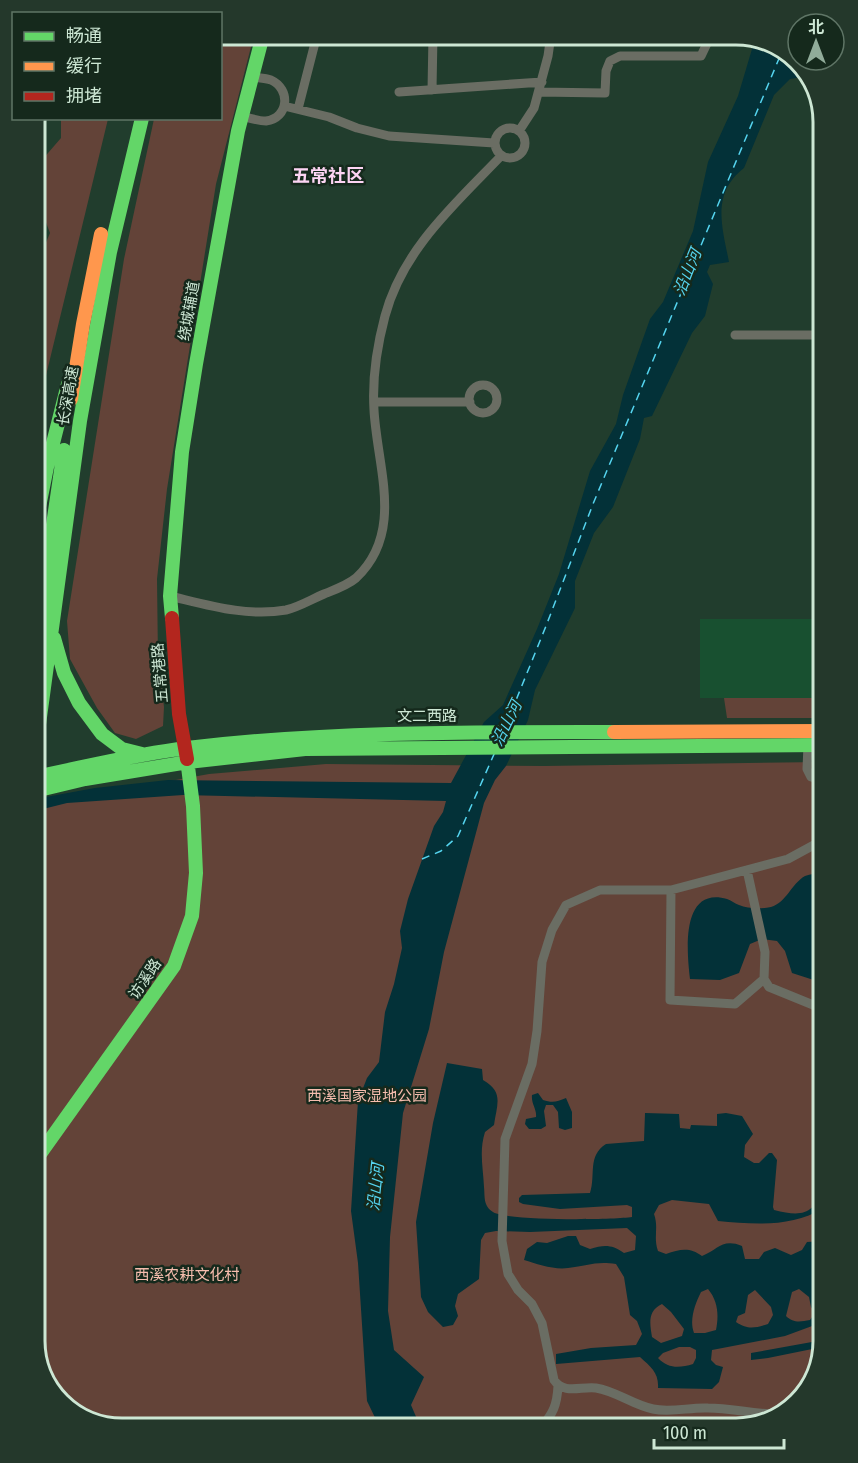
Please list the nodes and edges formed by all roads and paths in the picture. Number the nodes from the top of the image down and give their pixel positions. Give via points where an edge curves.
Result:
1 (260, 45) edge
2 (314, 45) edge
3 (433, 45) edge
4 (549, 45) edge
5 (706, 45) edge
6 (252, 77) junction
7 (542, 82) junction
8 (432, 90) junction
9 (399, 92) dead end
10 (539, 92) junction
11 (284, 106) junction
12 (298, 109) junction
13 (242, 116) junction
14 (129, 120) edge
15 (142, 120) edge
16 (519, 131) junction
17 (495, 143) junction
18 (501, 156) junction
19 (83, 324) junction
20 (735, 335) dead end
21 (813, 335) edge
22 (374, 402) junction
23 (470, 402) dead end
24 (45, 478) edge
25 (45, 580) edge
26 (170, 596) junction
27 (52, 630) junction
28 (45, 681) edge
29 (813, 730) edge
30 (808, 745) junction
31 (813, 745) edge
32 (147, 755) junction
33 (188, 761) junction
34 (45, 775) edge
35 (813, 777) edge
36 (45, 789) edge
37 (813, 846) edge
38 (747, 870) junction
39 (671, 890) junction
40 (764, 979) junction
41 (813, 1005) edge
42 (45, 1146) edge
43 (558, 1386) junction
44 (759, 1414) edge
45 (548, 1418) edge

1 - 6 main road, 绕城辅道
2 - 12 street
3 - 8 street
4 - 7 street
5 - 10 street via 701,56 620,56 610,61 605,93
6 - 11 street via 269,79 280,86 285,95
6 - 13 main road, 绕城辅道
7 - 8 street
7 - 10 street
8 - 9 street
10 - 16 street
11 - 12 street
11 - 13 street via 276,117 266,121
12 - 17 street via 389,136
13 - 26 main road, 绕城辅道 via 184,441
14 - 19 main road, 长深高速
15 - 27 main road, 长深高速 via 110,252 82,410
16 - 17 street via 505,129
16 - 18 street via 525,143 523,152 510,159
17 - 18 street
18 - 22 street via 431,229 395,289 377,359
19 - 24 main road
19 - 25 main road, 长深高速
20 - 21 street
22 - 23 street
22 - 26 street via 386,505 384,529 374,555 355,579 287,609 253,613
26 - 33 main road, 五常港路 via 179,714
27 - 28 main road, 长深高速
27 - 32 main road via 64,673 79,703 102,734 122,749
29 - 33 main road, 文二西路 via 301,736
30 - 31 main road, 文二西路
30 - 33 main road, 文二西路 via 412,747 305,750
30 - 35 street via 807,769
32 - 33 main road, 文二西路
32 - 34 main road, 文二西路
33 - 36 main road, 文二西路
33 - 42 main road, 访溪路 via 195,895 192,916 174,966
37 - 38 street via 788,859
38 - 39 street
38 - 40 street via 765,952
39 - 40 street via 670,1000 735,1004
39 - 43 street via 600,890 566,905 552,930 542,962 532,1064 505,1139 502,1241 508,1274 542,1323
40 - 41 street via 769,987
43 - 44 street via 596,1388 659,1410 704,1408
43 - 45 street via 557,1401

